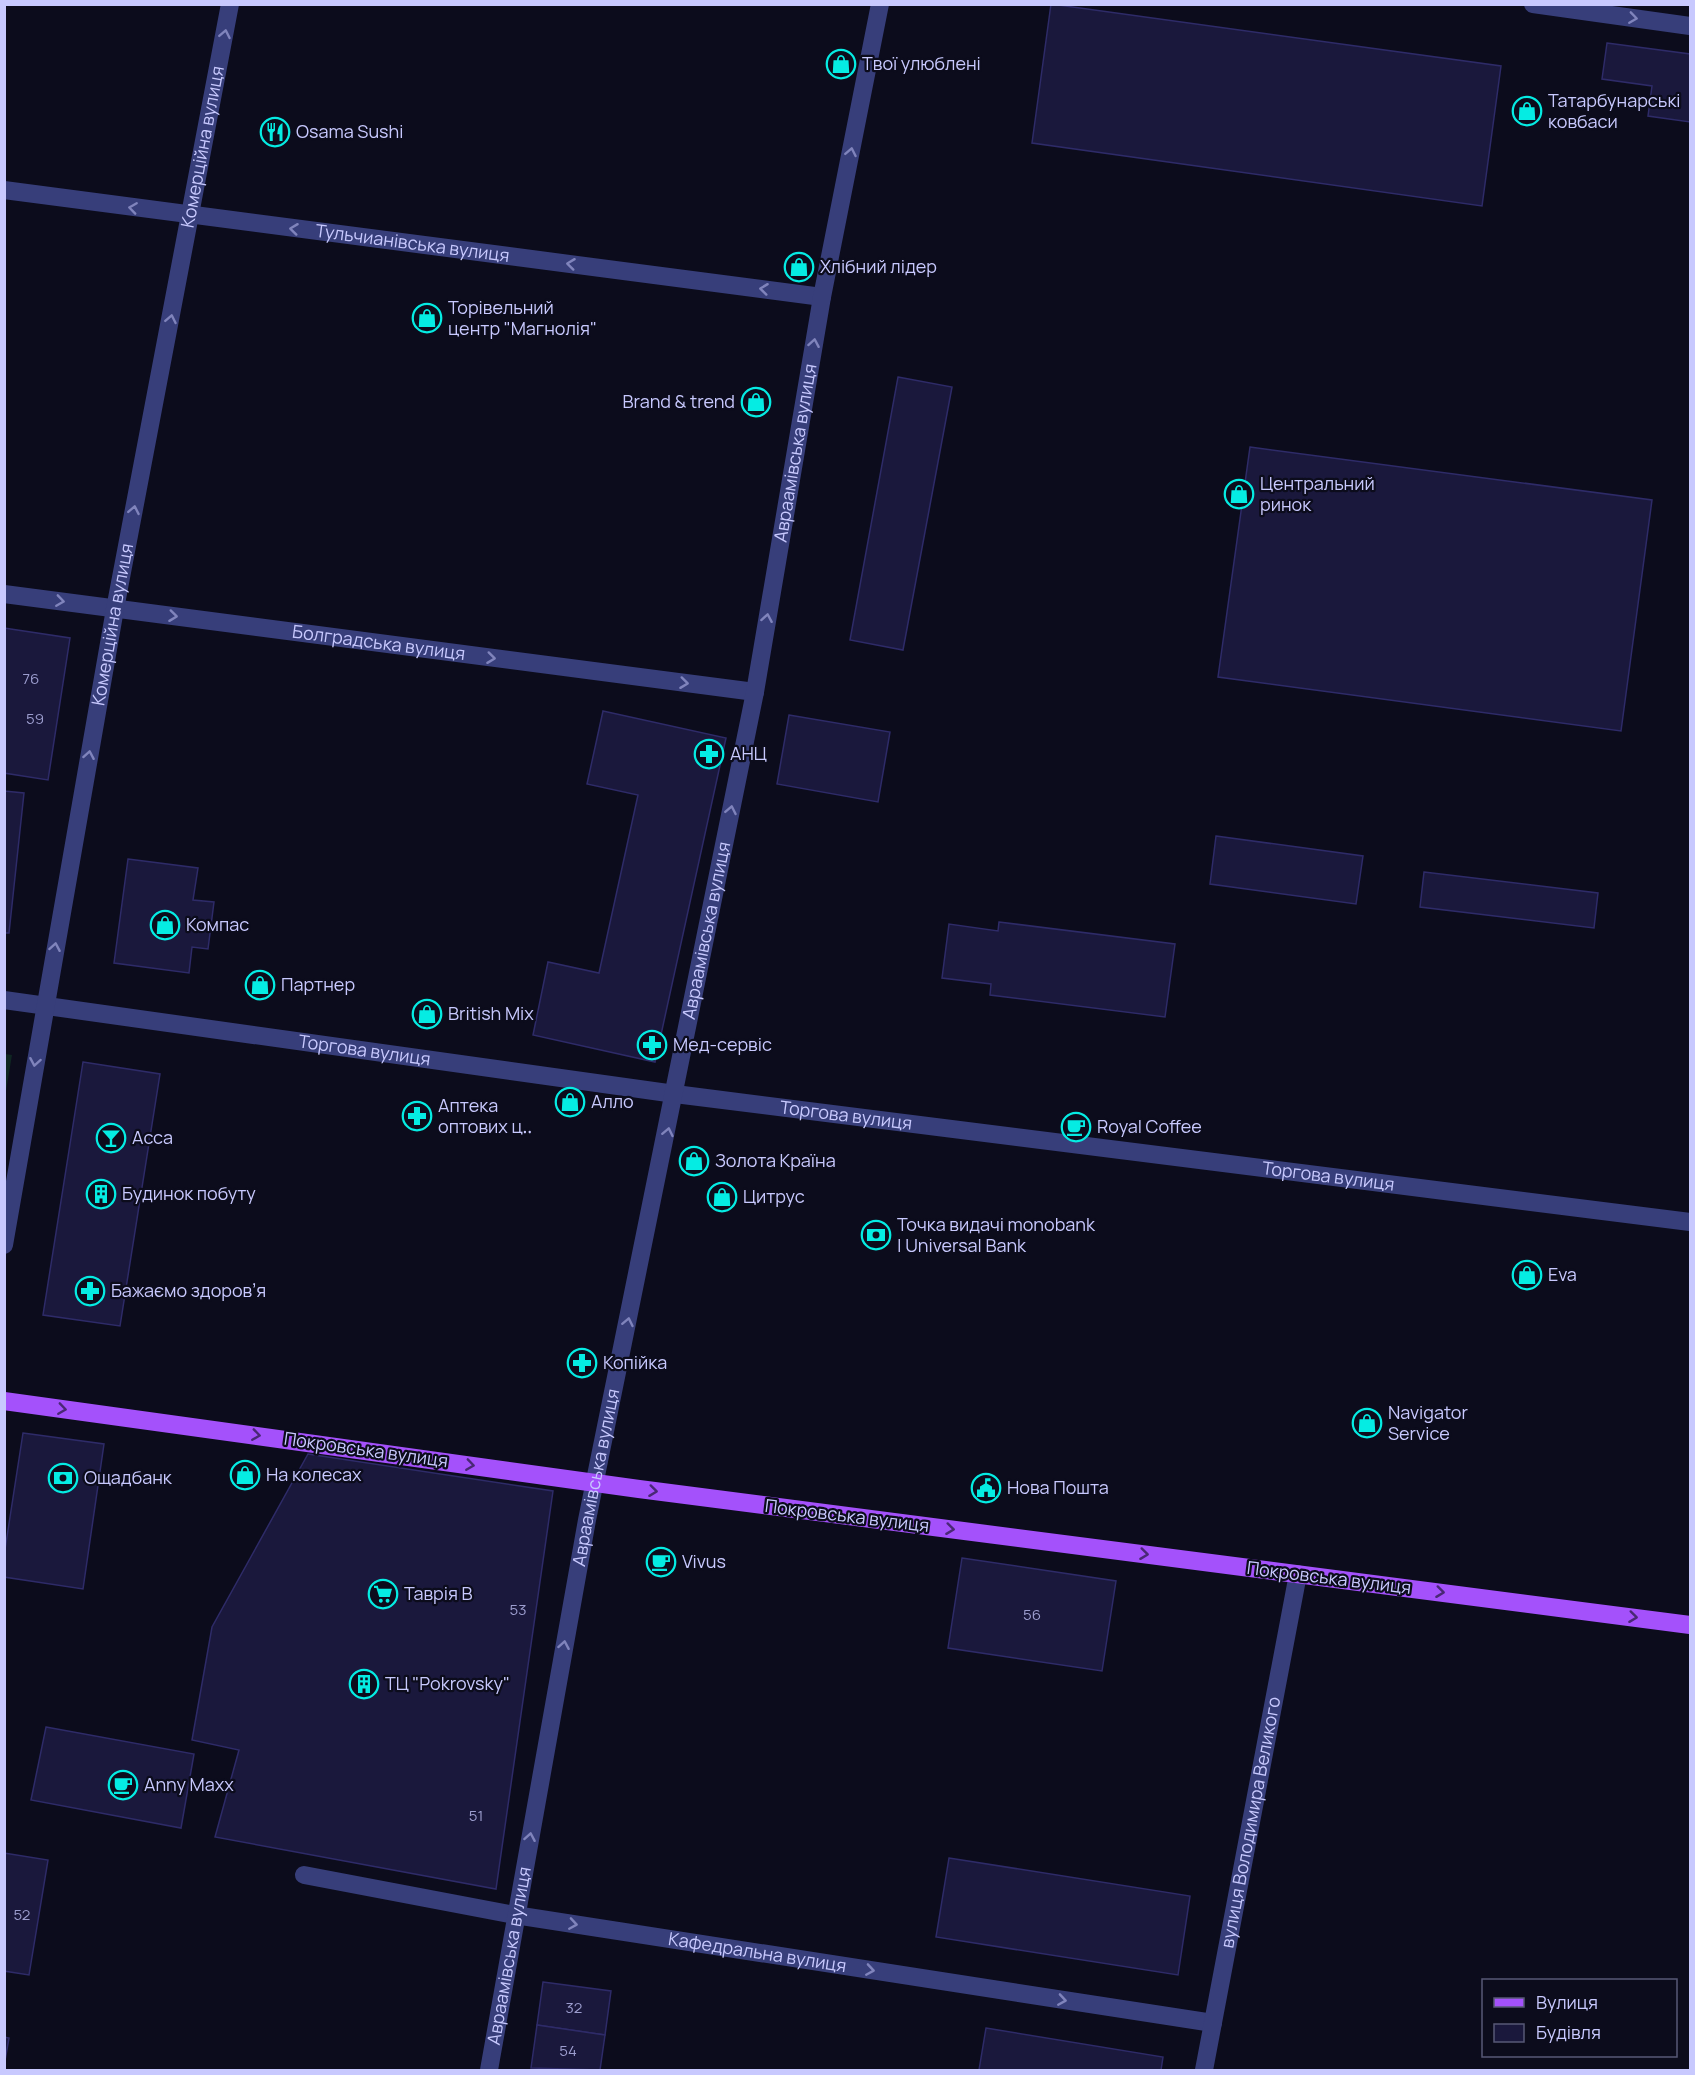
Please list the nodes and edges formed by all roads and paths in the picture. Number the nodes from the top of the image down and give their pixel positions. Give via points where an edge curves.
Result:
1 (230, 4) edge
2 (880, 4) edge
3 (1533, 4) edge
4 (1565, 7) edge
5 (1690, 26) edge
6 (4, 190) edge
7 (191, 216) junction
8 (822, 297) junction
9 (4, 594) edge
10 (115, 609) junction
11 (754, 692) junction
12 (4, 1000) edge
13 (45, 1005) junction
14 (675, 1094) junction
15 (1690, 1222) edge
16 (4, 1245) edge
17 (4, 1401) edge
18 (595, 1483) junction
19 (1298, 1574) junction
20 (1690, 1624) edge
21 (304, 1875) dead end
22 (515, 1915) junction
23 (1212, 2023) junction
24 (489, 2070) edge
25 (1204, 2070) edge

7 -> 1 street, Комерційна вулиця
8 -> 2 street, Авраамівська вулиця
3 - 4 street
4 -> 5 street
7 -> 6 street, Тульчианівська вулиця
8 -> 7 street, Тульчианівська вулиця
10 -> 7 street, Комерційна вулиця
11 -> 8 street, Авраамівська вулиця
9 -> 10 street, Болградська вулиця
10 -> 11 street, Болградська вулиця
13 -> 10 street, Комерційна вулиця
14 -> 11 street, Авраамівська вулиця
12 - 13 street, Торгова вулиця
13 - 14 street, Торгова вулиця
13 -> 16 street, Комерційна вулиця
14 - 15 street, Торгова вулиця
18 -> 14 street, Авраамівська вулиця
17 -> 18 main road, Покровська вулиця
18 -> 19 main road, Покровська вулиця
22 -> 18 street, Авраамівська вулиця
19 -> 20 main road, Покровська вулиця
19 - 23 street, вулиця Володимира Великого
21 - 22 street, Кафедральна вулиця
22 -> 23 street, Кафедральна вулиця
22 - 24 street, Авраамівська вулиця
23 - 25 street, вулиця Володимира Великого

